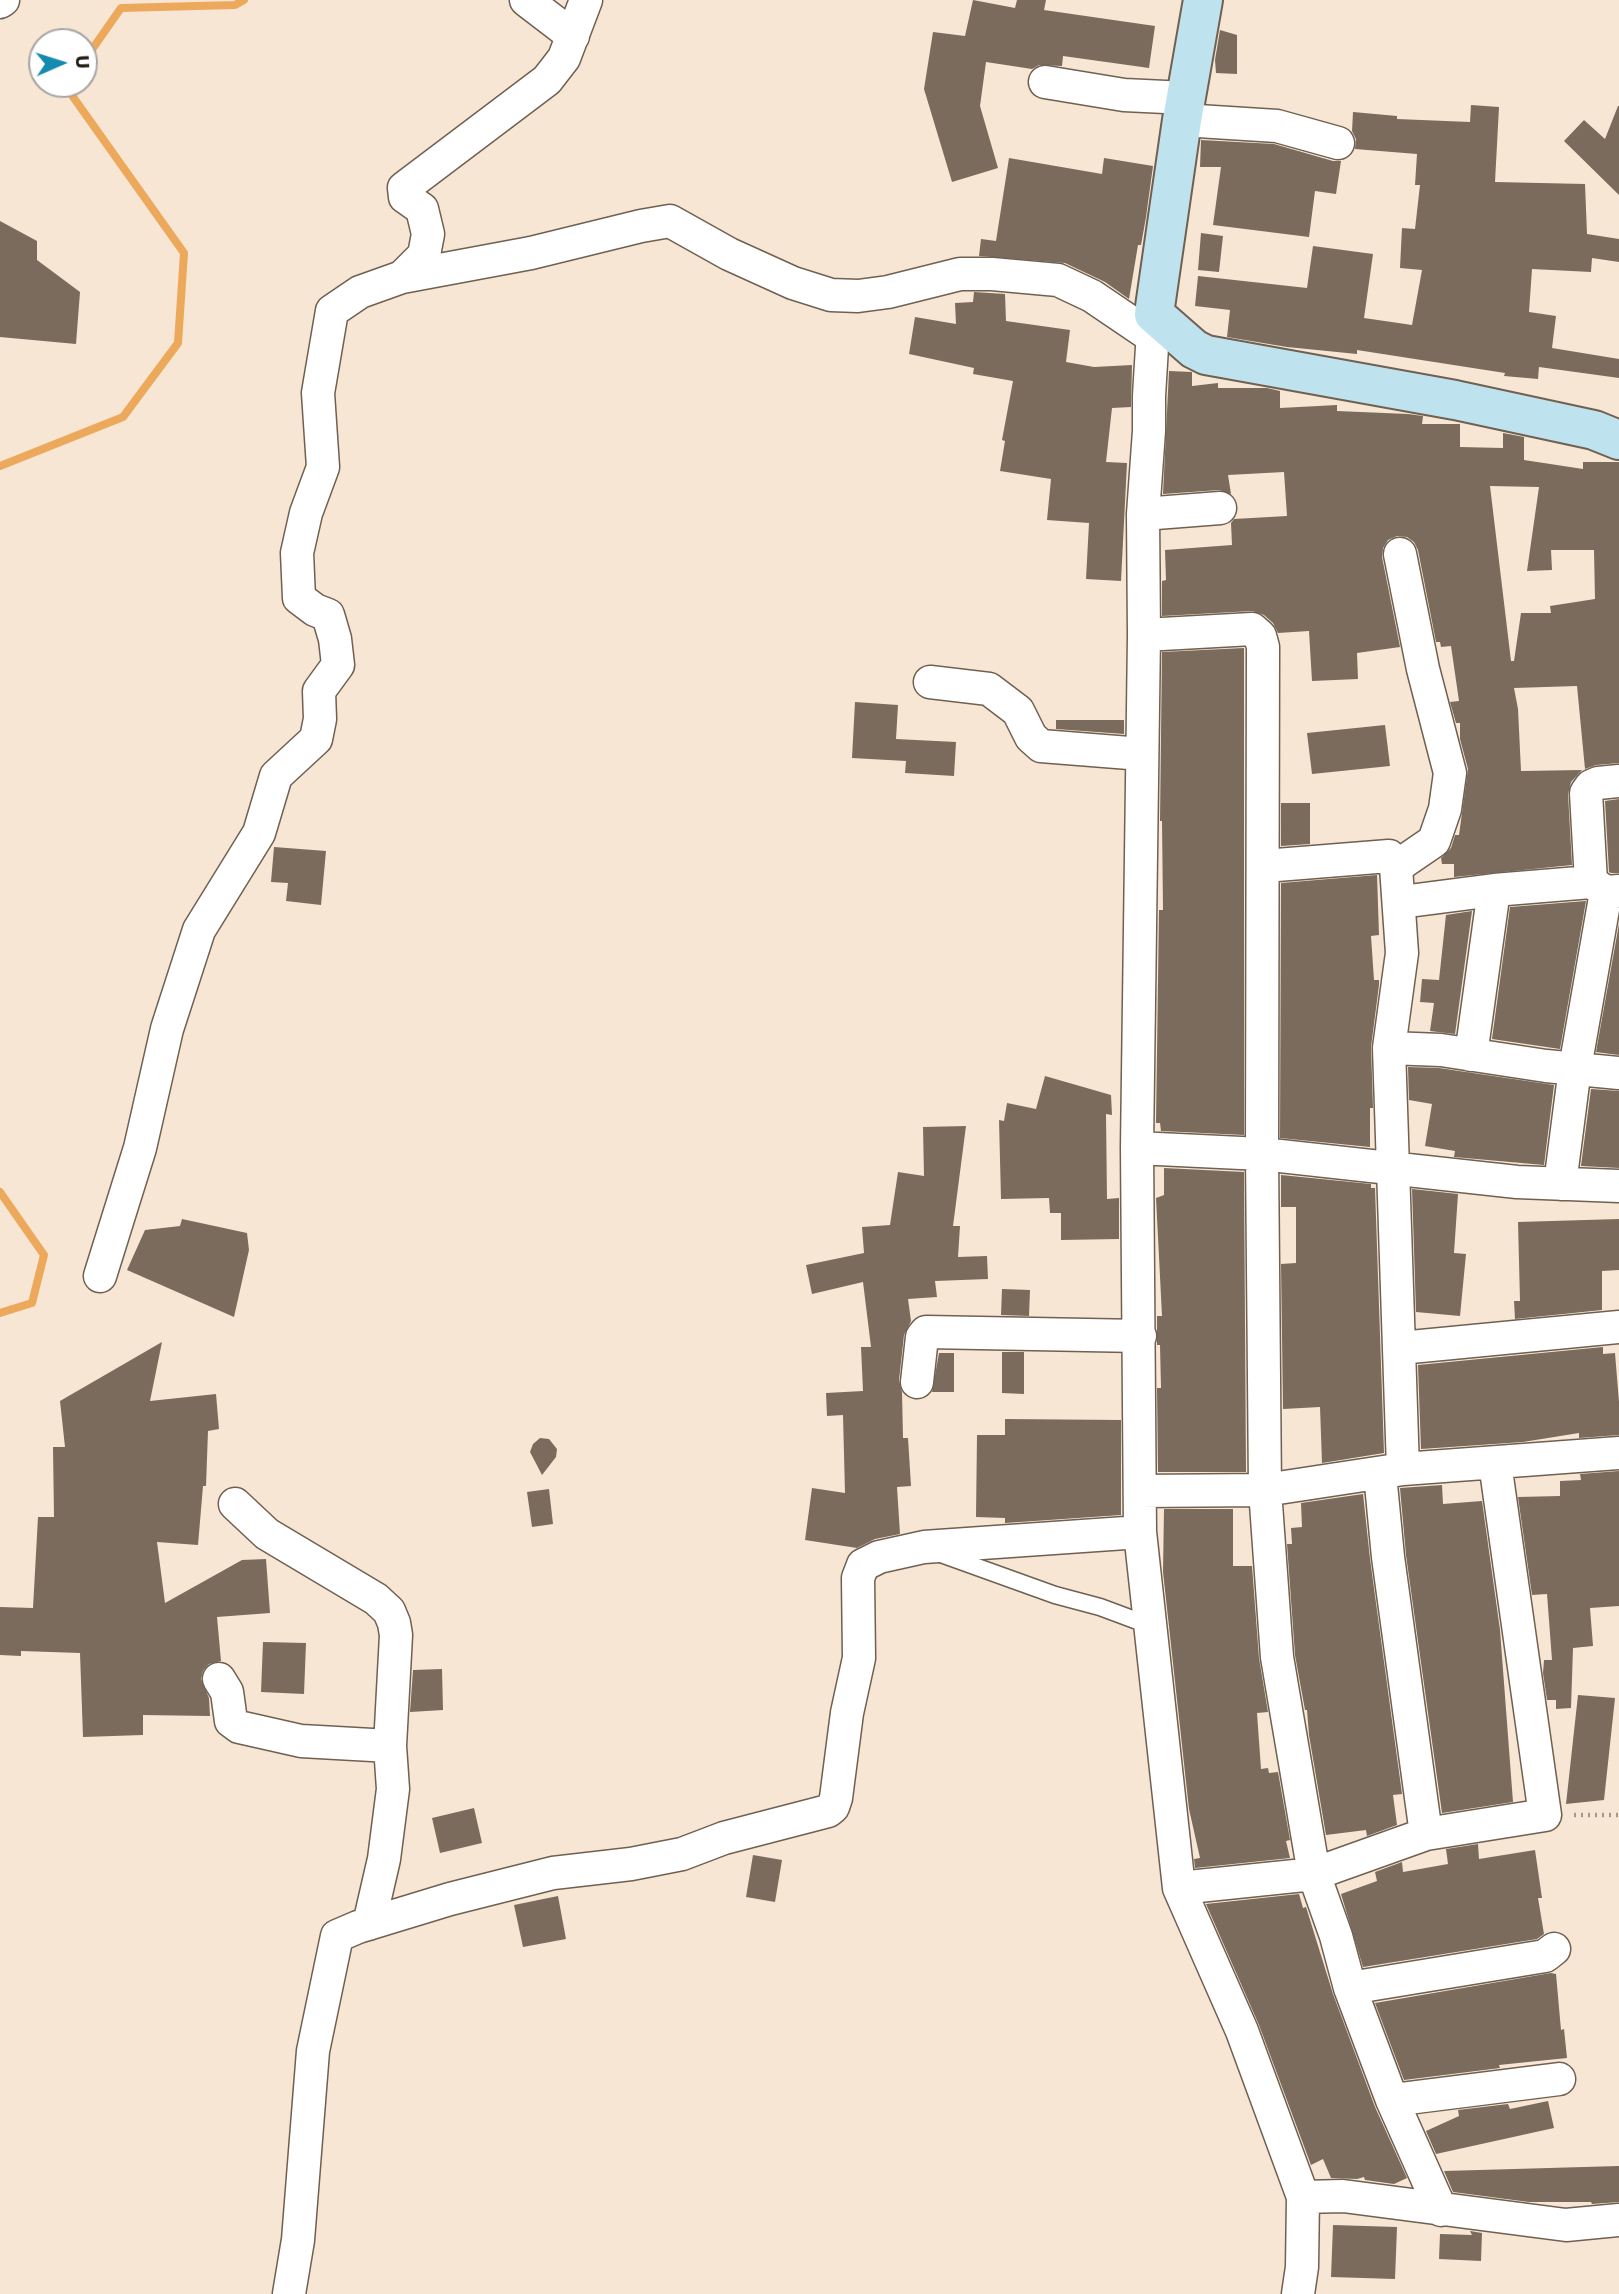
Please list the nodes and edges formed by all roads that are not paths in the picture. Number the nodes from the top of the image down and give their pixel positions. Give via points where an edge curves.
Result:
1 (526, 0) edge
2 (586, 0) edge
3 (1203, 0) edge
4 (573, 36) junction
5 (1045, 82) dead end
6 (1184, 109) junction
7 (1338, 143) dead end
8 (402, 277) junction
9 (1152, 325) junction
10 (1619, 440) edge
11 (1220, 508) dead end
12 (1143, 514) junction
13 (1400, 554) dead end
14 (1144, 635) junction
15 (930, 682) dead end
16 (1142, 754) junction
17 (1619, 781) edge
18 (1264, 866) junction
19 (1396, 867) junction
20 (1605, 888) edge
21 (1494, 890) junction
22 (1401, 902) junction
23 (1389, 1048) junction
24 (1471, 1055) junction
25 (1575, 1068) junction
26 (1619, 1073) edge
27 (1137, 1148) junction
28 (1262, 1154) junction
29 (1392, 1170) junction
30 (1560, 1184) junction
31 (1619, 1186) edge
32 (100, 1276) dead end
33 (1619, 1327) edge
34 (1140, 1336) junction
35 (1400, 1348) junction
36 (917, 1382) dead end
37 (1619, 1453) edge
38 (1495, 1463) junction
39 (1392, 1471) junction
40 (1265, 1490) junction
41 (1140, 1491) junction
42 (235, 1504) dead end
43 (1140, 1532) junction
44 (924, 1548) junction
45 (1151, 1626) junction
46 (219, 1679) dead end
47 (390, 1746) junction
48 (1426, 1834) junction
49 (1314, 1874) junction
50 (1180, 1888) junction
51 (369, 1924) junction
52 (1554, 1949) dead end
53 (1350, 1988) junction
54 (1559, 2079) dead end
55 (1392, 2099) junction
56 (1303, 2197) junction
57 (1441, 2210) junction
58 (1619, 2220) edge
59 (289, 2294) edge
60 (1298, 2294) edge

1 - 4 street
2 - 4 street
3 - 6 street
4 - 8 street via 565,58 547,80 404,188 405,197 422,209 428,234 424,255
5 - 6 street
6 - 7 street
6 - 9 street
8 - 9 street via 670,221 729,254 831,295 888,292 960,274 1058,280
8 - 32 street via 360,292 332,311 318,393 323,467 297,553 299,598 328,615 338,665 319,691 316,739 276,776 259,833 199,930 167,1029 140,1148
9 - 10 street via 1206,355 1468,402 1594,429
9 - 12 street
11 - 12 street
12 - 14 street
13 - 19 street via 1450,773 1434,841
14 - 16 street
14 - 18 street via 1252,629 1260,636
15 - 16 street via 989,689 1018,711 1041,746
16 - 27 street
17 - 20 street via 1598,783 1586,793
18 - 19 street via 1389,856
18 - 28 street
19 - 22 street
20 - 21 street
20 - 25 street
21 - 22 street
21 - 24 street
22 - 23 street via 1401,965
23 - 24 street
23 - 29 street
24 - 25 street
25 - 26 street
25 - 30 street
27 - 28 street
27 - 34 street
28 - 29 street
28 - 40 street
29 - 30 street
29 - 35 street
30 - 31 street
33 - 35 street
34 - 36 street via 926,1332
34 - 41 street
35 - 39 street
37 - 38 street
38 - 39 street
38 - 48 street via 1545,1815
39 - 40 street
39 - 48 street via 1390,1570
40 - 41 street
40 - 49 street via 1277,1657
41 - 43 street
42 - 47 street via 267,1534 389,1611 396,1635
43 - 44 street
43 - 45 street
44 - 45 lane
44 - 51 street via 879,1557 863,1565 858,1578 859,1658 836,1798 828,1811 682,1854 553,1873
45 - 50 street
46 - 47 street via 227,1692 231,1720 239,1727 301,1741
47 - 51 street via 393,1789
48 - 49 street
49 - 50 street
49 - 53 street
50 - 56 street via 1242,2031
51 - 59 street via 336,1938 313,2051 298,2240
52 - 53 street via 1545,1956
53 - 55 street
54 - 55 street
55 - 57 street
56 - 57 street via 1343,2196
56 - 60 street
57 - 58 street via 1566,2225

